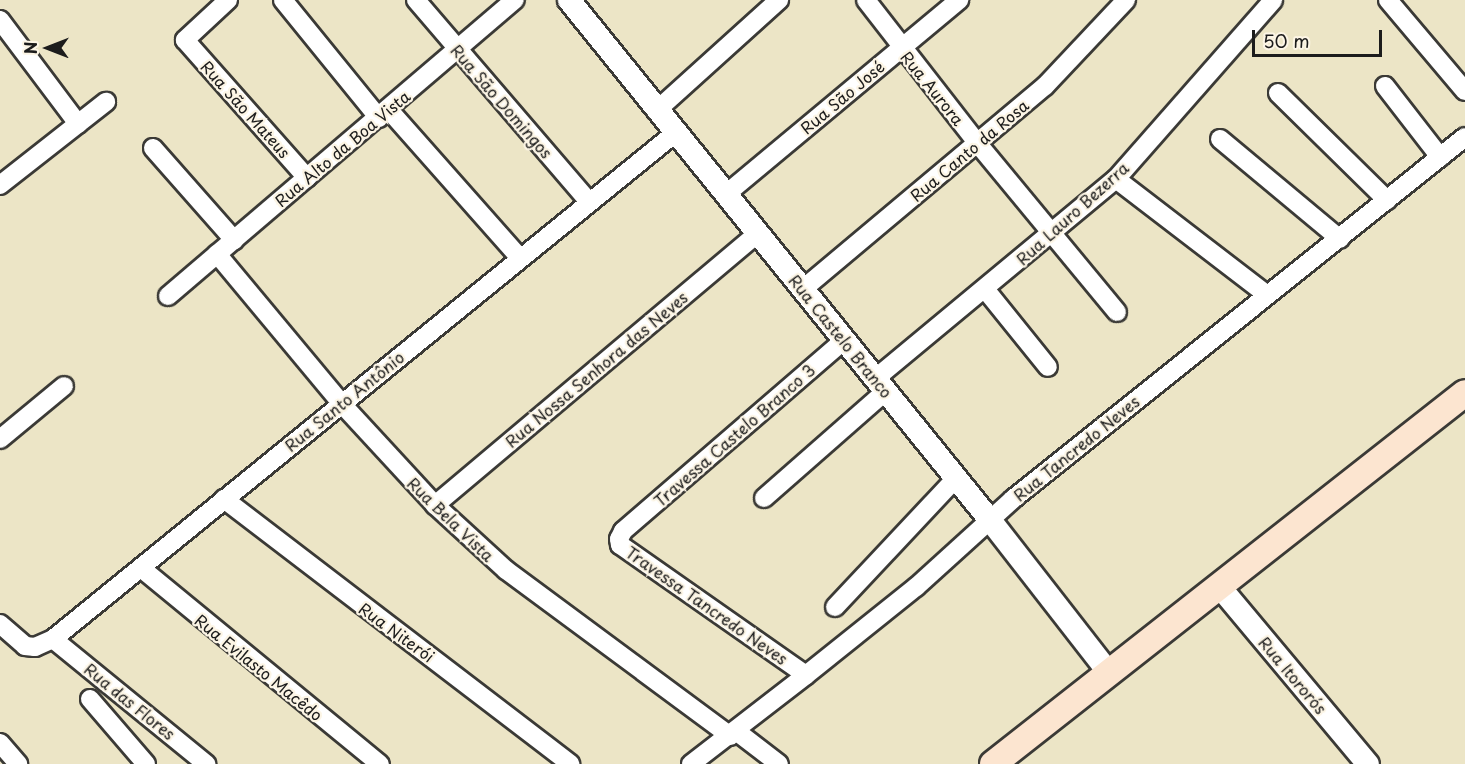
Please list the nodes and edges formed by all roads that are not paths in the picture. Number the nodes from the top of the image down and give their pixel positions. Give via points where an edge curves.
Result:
1 (228, 0) edge
2 (283, 0) edge
3 (416, 0) edge
4 (515, 0) edge
5 (569, 0) edge
6 (779, 0) edge
7 (866, 0) edge
8 (959, 0) edge
9 (1126, 0) edge
10 (1273, 0) edge
11 (1388, 0) edge
12 (0, 20) edge
13 (901, 48) junction
14 (457, 49) junction
15 (1385, 86) dead end
16 (1465, 91) edge
17 (1278, 93) dead end
18 (106, 102) dead end
19 (656, 111) junction
20 (384, 114) junction
21 (78, 124) junction
22 (674, 134) junction
23 (1465, 137) edge
24 (1220, 139) dead end
25 (978, 144) junction
26 (153, 148) dead end
27 (1440, 157) junction
28 (307, 177) junction
29 (1116, 179) junction
30 (0, 184) edge
31 (725, 195) junction
32 (1387, 200) junction
33 (589, 202) junction
34 (757, 234) junction
35 (1052, 234) junction
36 (234, 240) junction
37 (1340, 240) junction
38 (218, 254) junction
39 (520, 258) junction
40 (803, 289) junction
41 (986, 289) junction
42 (1268, 295) junction
43 (168, 296) dead end
44 (1117, 312) dead end
45 (844, 340) junction
46 (1048, 367) dead end
47 (881, 384) junction
48 (64, 386) dead end
49 (1465, 393) edge
50 (341, 404) junction
51 (0, 439) edge
52 (956, 478) junction
53 (764, 498) dead end
54 (224, 500) junction
55 (435, 505) junction
56 (990, 520) junction
57 (623, 531) joint
58 (141, 568) junction
59 (1219, 586) junction
60 (835, 607) dead end
61 (5, 630) edge
62 (53, 639) junction
63 (1110, 674) junction
64 (806, 675) junction
65 (90, 699) dead end
66 (733, 734) junction
67 (0, 743) edge
68 (18, 764) edge
69 (146, 764) edge
70 (206, 764) edge
71 (380, 764) edge
72 (570, 764) edge
73 (691, 764) edge
74 (779, 764) edge
75 (993, 764) edge
76 (1368, 764) edge

1 - 28 street, Rua São Mateus via 185,40
2 - 20 street
3 - 14 street, Rua São Domingos
4 - 14 street, Rua Alto da Boa Vista
5 - 19 street, Rua Castelo Branco
6 - 19 street
7 - 13 street, Rua Aurora
8 - 13 street, Rua São José
9 - 25 street, Rua Canto da Rosa via 1045,86
10 - 29 street, Rua Lauro Bezerra
11 - 16 street
12 - 21 street
13 - 25 street, Rua Aurora
13 - 31 street, Rua São José
14 - 20 street, Rua Alto da Boa Vista
14 - 33 street, Rua São Domingos
15 - 27 street
17 - 32 street
18 - 21 street
19 - 22 street, Rua Castelo Branco
20 - 28 street, Rua Alto da Boa Vista
20 - 39 street
21 - 30 street
22 - 31 street, Rua Castelo Branco
22 - 33 street, Rua Santo Antônio
23 - 27 street, Rua Tancredo Neves
24 - 37 street
25 - 35 street, Rua Aurora
25 - 40 street, Rua Canto da Rosa
26 - 36 street
27 - 32 street, Rua Tancredo Neves
28 - 36 street, Rua Alto da Boa Vista
29 - 35 street, Rua Lauro Bezerra
29 - 42 street
31 - 34 street, Rua Castelo Branco
32 - 37 street, Rua Tancredo Neves
33 - 39 street, Rua Santo Antônio
34 - 40 street, Rua Castelo Branco
34 - 55 street, Rua Nossa Senhora das Neves
35 - 41 street, Rua Lauro Bezerra
35 - 44 street, Rua Aurora
36 - 38 street, Rua Alto da Boa Vista
37 - 42 street, Rua Tancredo Neves
38 - 43 street, Rua Alto da Boa Vista
38 - 50 street, Rua Bela Vista
39 - 50 street, Rua Santo Antônio
40 - 45 street, Rua Castelo Branco
41 - 46 street
41 - 47 street, Rua Lauro Bezerra
42 - 56 street, Rua Tancredo Neves
45 - 47 street, Rua Castelo Branco
45 - 57 street, Travessa Castelo Branco 3
47 - 52 street, Rua Castelo Branco
47 - 53 street, Rua Lauro Bezerra
48 - 51 street
49 - 59 main road
50 - 54 street, Rua Santo Antônio
50 - 55 street, Rua Bela Vista
52 - 56 street, Rua Castelo Branco
52 - 60 street
54 - 58 street, Rua Santo Antônio
54 - 72 street, Rua Niterói
55 - 66 street, Rua Bela Vista via 506,570
56 - 63 street, Rua Castelo Branco
56 - 64 street, Rua Tancredo Neves
57 - 64 street, Travessa Tancredo Neves via 620,545
58 - 62 street, Rua Santo Antônio
58 - 71 street, Rua Evilasto Macêdo
59 - 63 main road
59 - 76 street, Rua Itororós
61 - 62 street, Rua Santo Antônio via 18,642 35,647
62 - 70 street, Rua das Flores
63 - 75 main road
64 - 66 street, Rua Tancredo Neves
65 - 69 street
66 - 73 street, Rua Tancredo Neves
66 - 74 street, Rua Bela Vista
67 - 68 street

